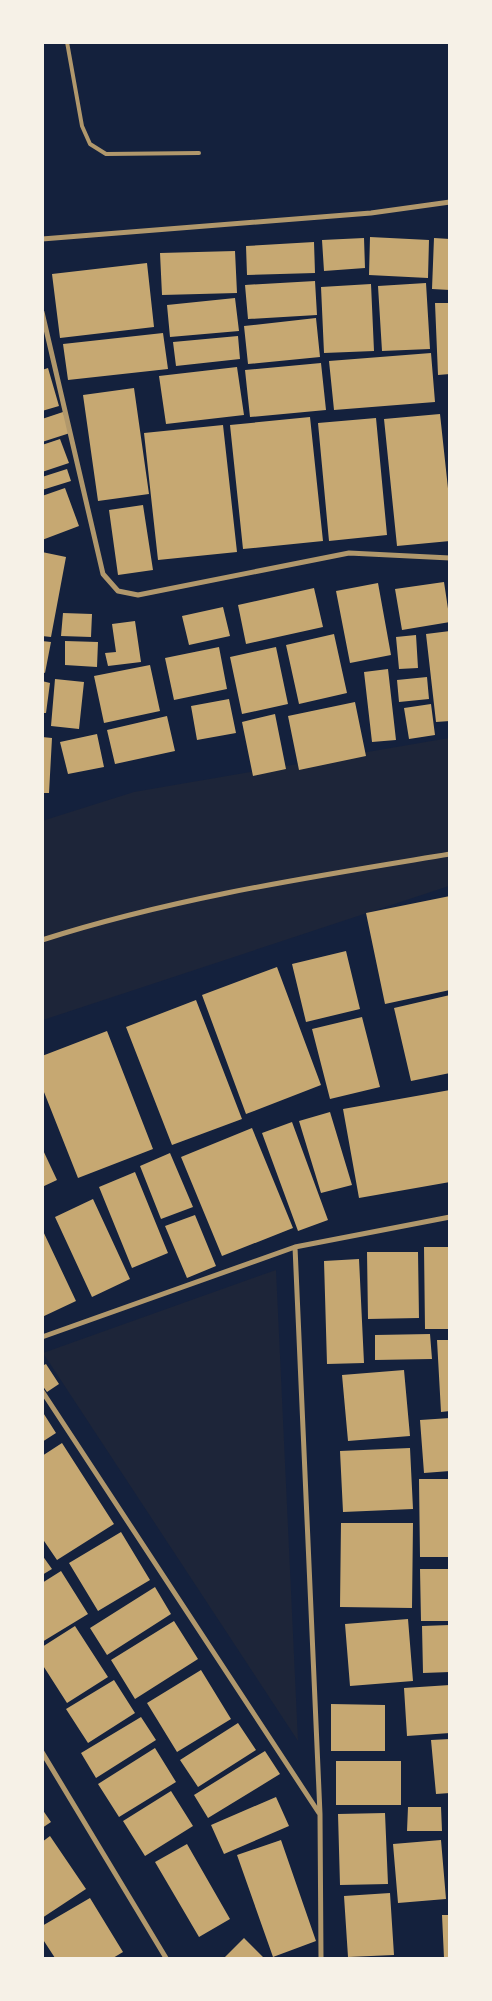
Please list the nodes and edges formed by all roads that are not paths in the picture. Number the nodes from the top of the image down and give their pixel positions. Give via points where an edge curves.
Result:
1 (67, 42) edge
2 (199, 153) dead end
3 (450, 202) edge
4 (42, 239) edge
5 (42, 312) edge
6 (450, 558) edge
7 (450, 854) edge
8 (42, 940) edge
9 (450, 1217) edge
10 (295, 1248) junction
11 (42, 1337) edge
12 (42, 1391) edge
13 (42, 1752) edge
14 (320, 1814) junction
15 (166, 1958) edge
16 (321, 1958) edge

1 - 2 lane via 82,126 90,144 106,154
3 - 4 street via 371,213
5 - 6 street via 103,574 118,591 138,595 349,553
7 - 8 street via 222,892 126,915
9 - 10 street
10 - 11 street
10 - 14 street
12 - 14 street
13 - 15 street
14 - 16 street

